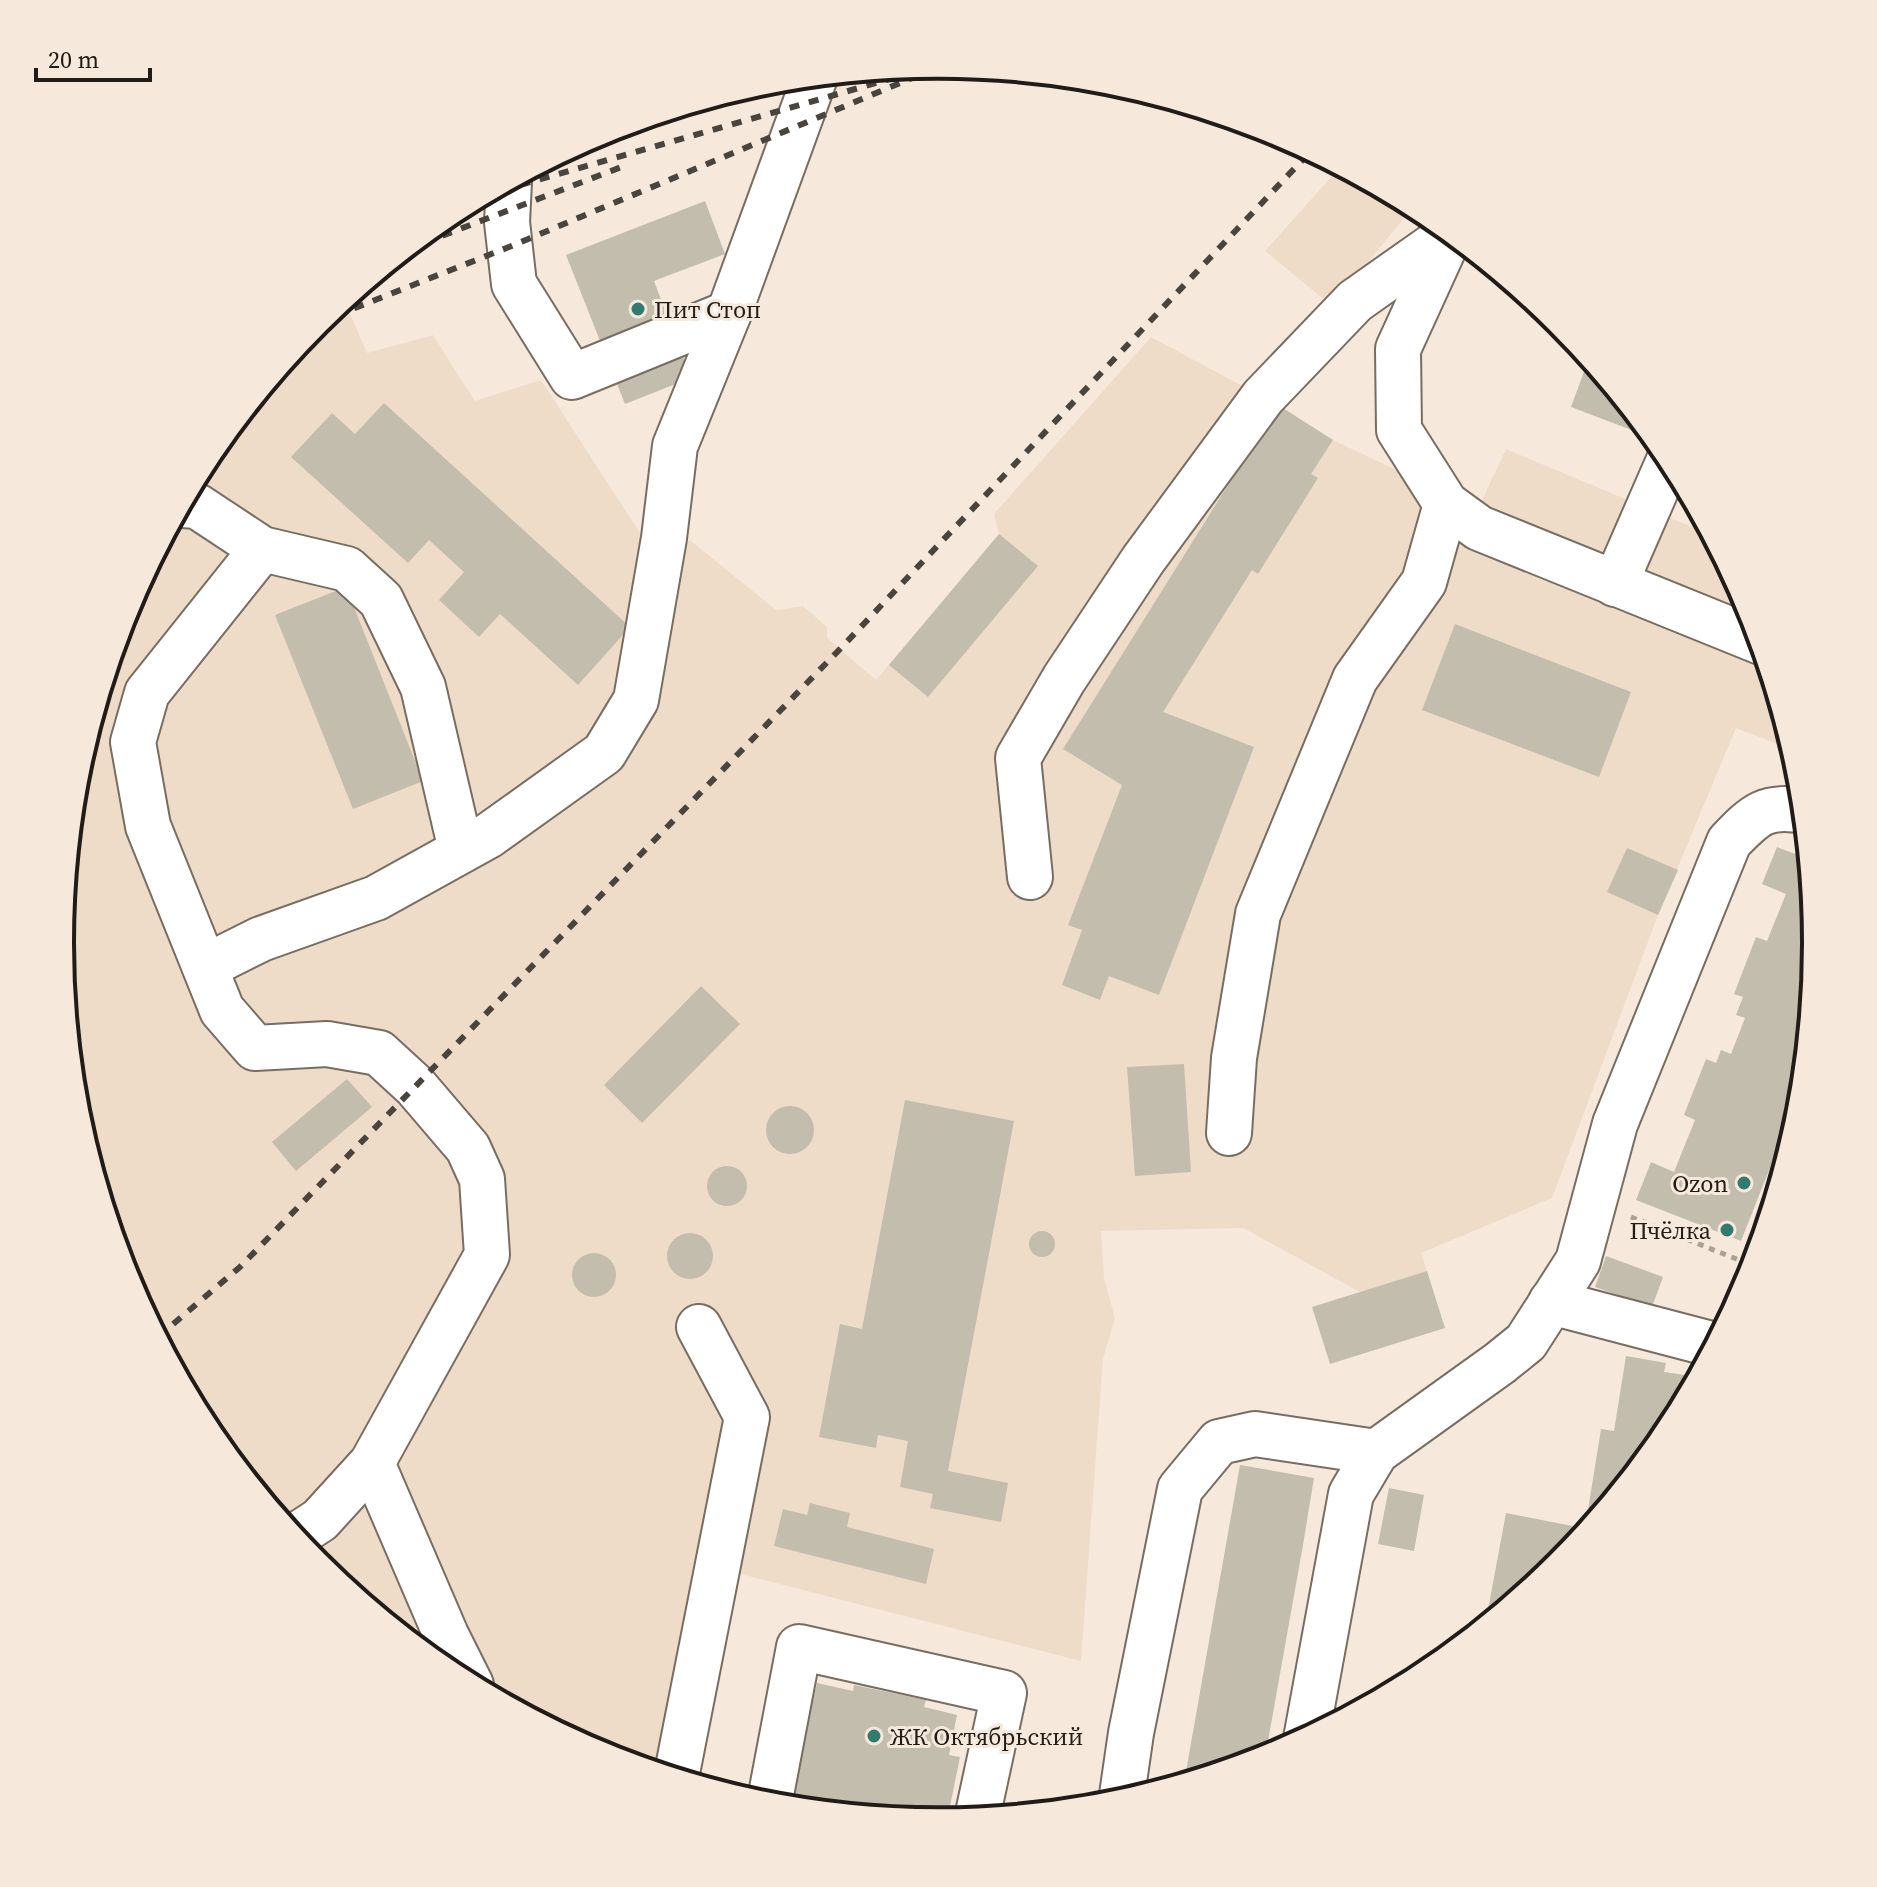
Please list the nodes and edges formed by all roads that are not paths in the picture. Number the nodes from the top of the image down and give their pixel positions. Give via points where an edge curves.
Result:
1 (811, 89) edge
2 (508, 194) edge
3 (1441, 241) edge
4 (1446, 244) edge
5 (729, 313) junction
6 (1663, 473) edge
7 (1446, 504) junction
8 (193, 506) edge
9 (262, 549) junction
10 (1615, 584) junction
11 (1746, 636) edge
12 (1792, 809) edge
13 (461, 850) junction
14 (1030, 877) dead end
15 (205, 967) junction
16 (1229, 1133) dead end
17 (1551, 1302) junction
18 (699, 1327) dead end
19 (1705, 1342) edge
20 (1376, 1452) junction
21 (372, 1463) junction
22 (304, 1530) edge
23 (460, 1663) edge
24 (1309, 1724) edge
25 (678, 1767) edge
26 (1123, 1787) edge
27 (772, 1791) edge
28 (979, 1807) edge

1 - 5 street
2 - 5 street via 514,284 572,377
3 - 14 street via 1355,301 1263,397 1143,560 1064,679 1018,758
4 - 7 street via 1398,349 1399,430
5 - 13 street via 675,446 636,700 604,753
6 - 10 street
7 - 10 street via 1479,528
7 - 16 street via 1424,582 1355,679 1258,914 1234,1058
8 - 9 street
9 - 13 street via 347,569 381,600 423,687
9 - 15 street via 147,693 133,742 148,826
10 - 11 street
12 - 17 street via 1754,816 1729,842 1615,1124 1578,1261
13 - 15 street via 376,898 261,939
15 - 21 street via 222,1010 255,1048 327,1044 379,1053 468,1148 482,1179 487,1255
17 - 19 street
17 - 20 street via 1526,1342
18 - 25 street via 747,1417
20 - 24 street via 1351,1494
20 - 26 street via 1255,1434 1219,1442 1180,1489
21 - 22 street
21 - 23 street
27 - 28 street via 799,1647 1004,1693

